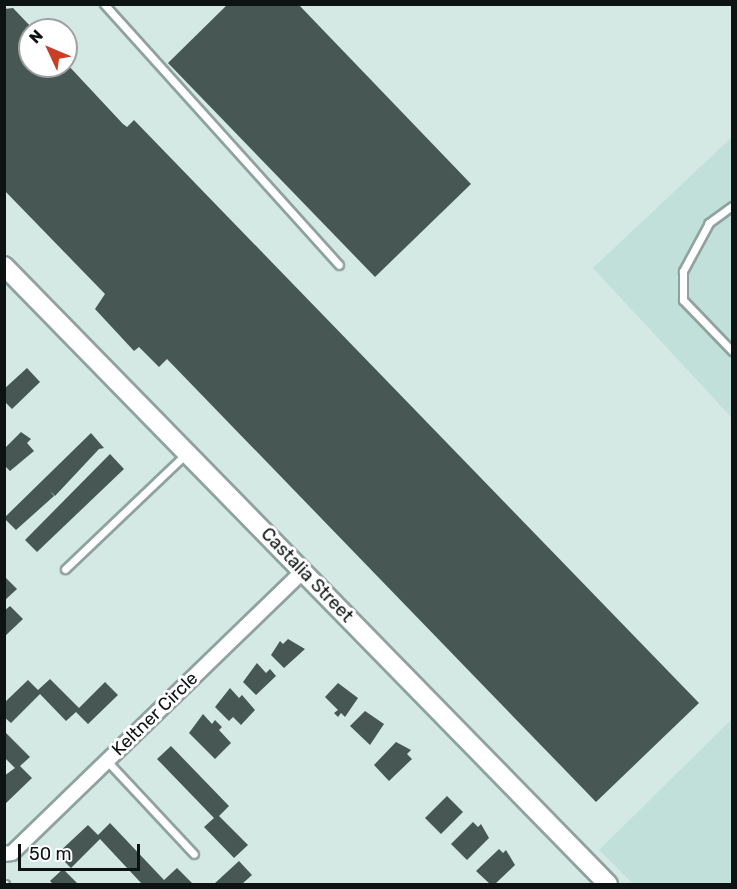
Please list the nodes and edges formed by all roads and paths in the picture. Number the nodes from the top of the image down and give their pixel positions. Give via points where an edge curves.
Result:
1 (104, 4) edge
2 (732, 206) edge
3 (339, 265) dead end
4 (4, 266) edge
5 (732, 351) edge
6 (188, 453) junction
7 (65, 569) dead end
8 (303, 571) junction
9 (106, 761) junction
10 (4, 854) edge
11 (194, 854) dead end
12 (608, 885) edge

1 - 3 lane
2 - 5 lane via 709,223 683,271 683,300
4 - 6 street, Castalia Street
6 - 7 lane
6 - 8 street, Castalia Street
8 - 9 street, Keltner Circle
8 - 12 street, Castalia Street
9 - 10 street, Keltner Circle via 12,853
9 - 11 lane

